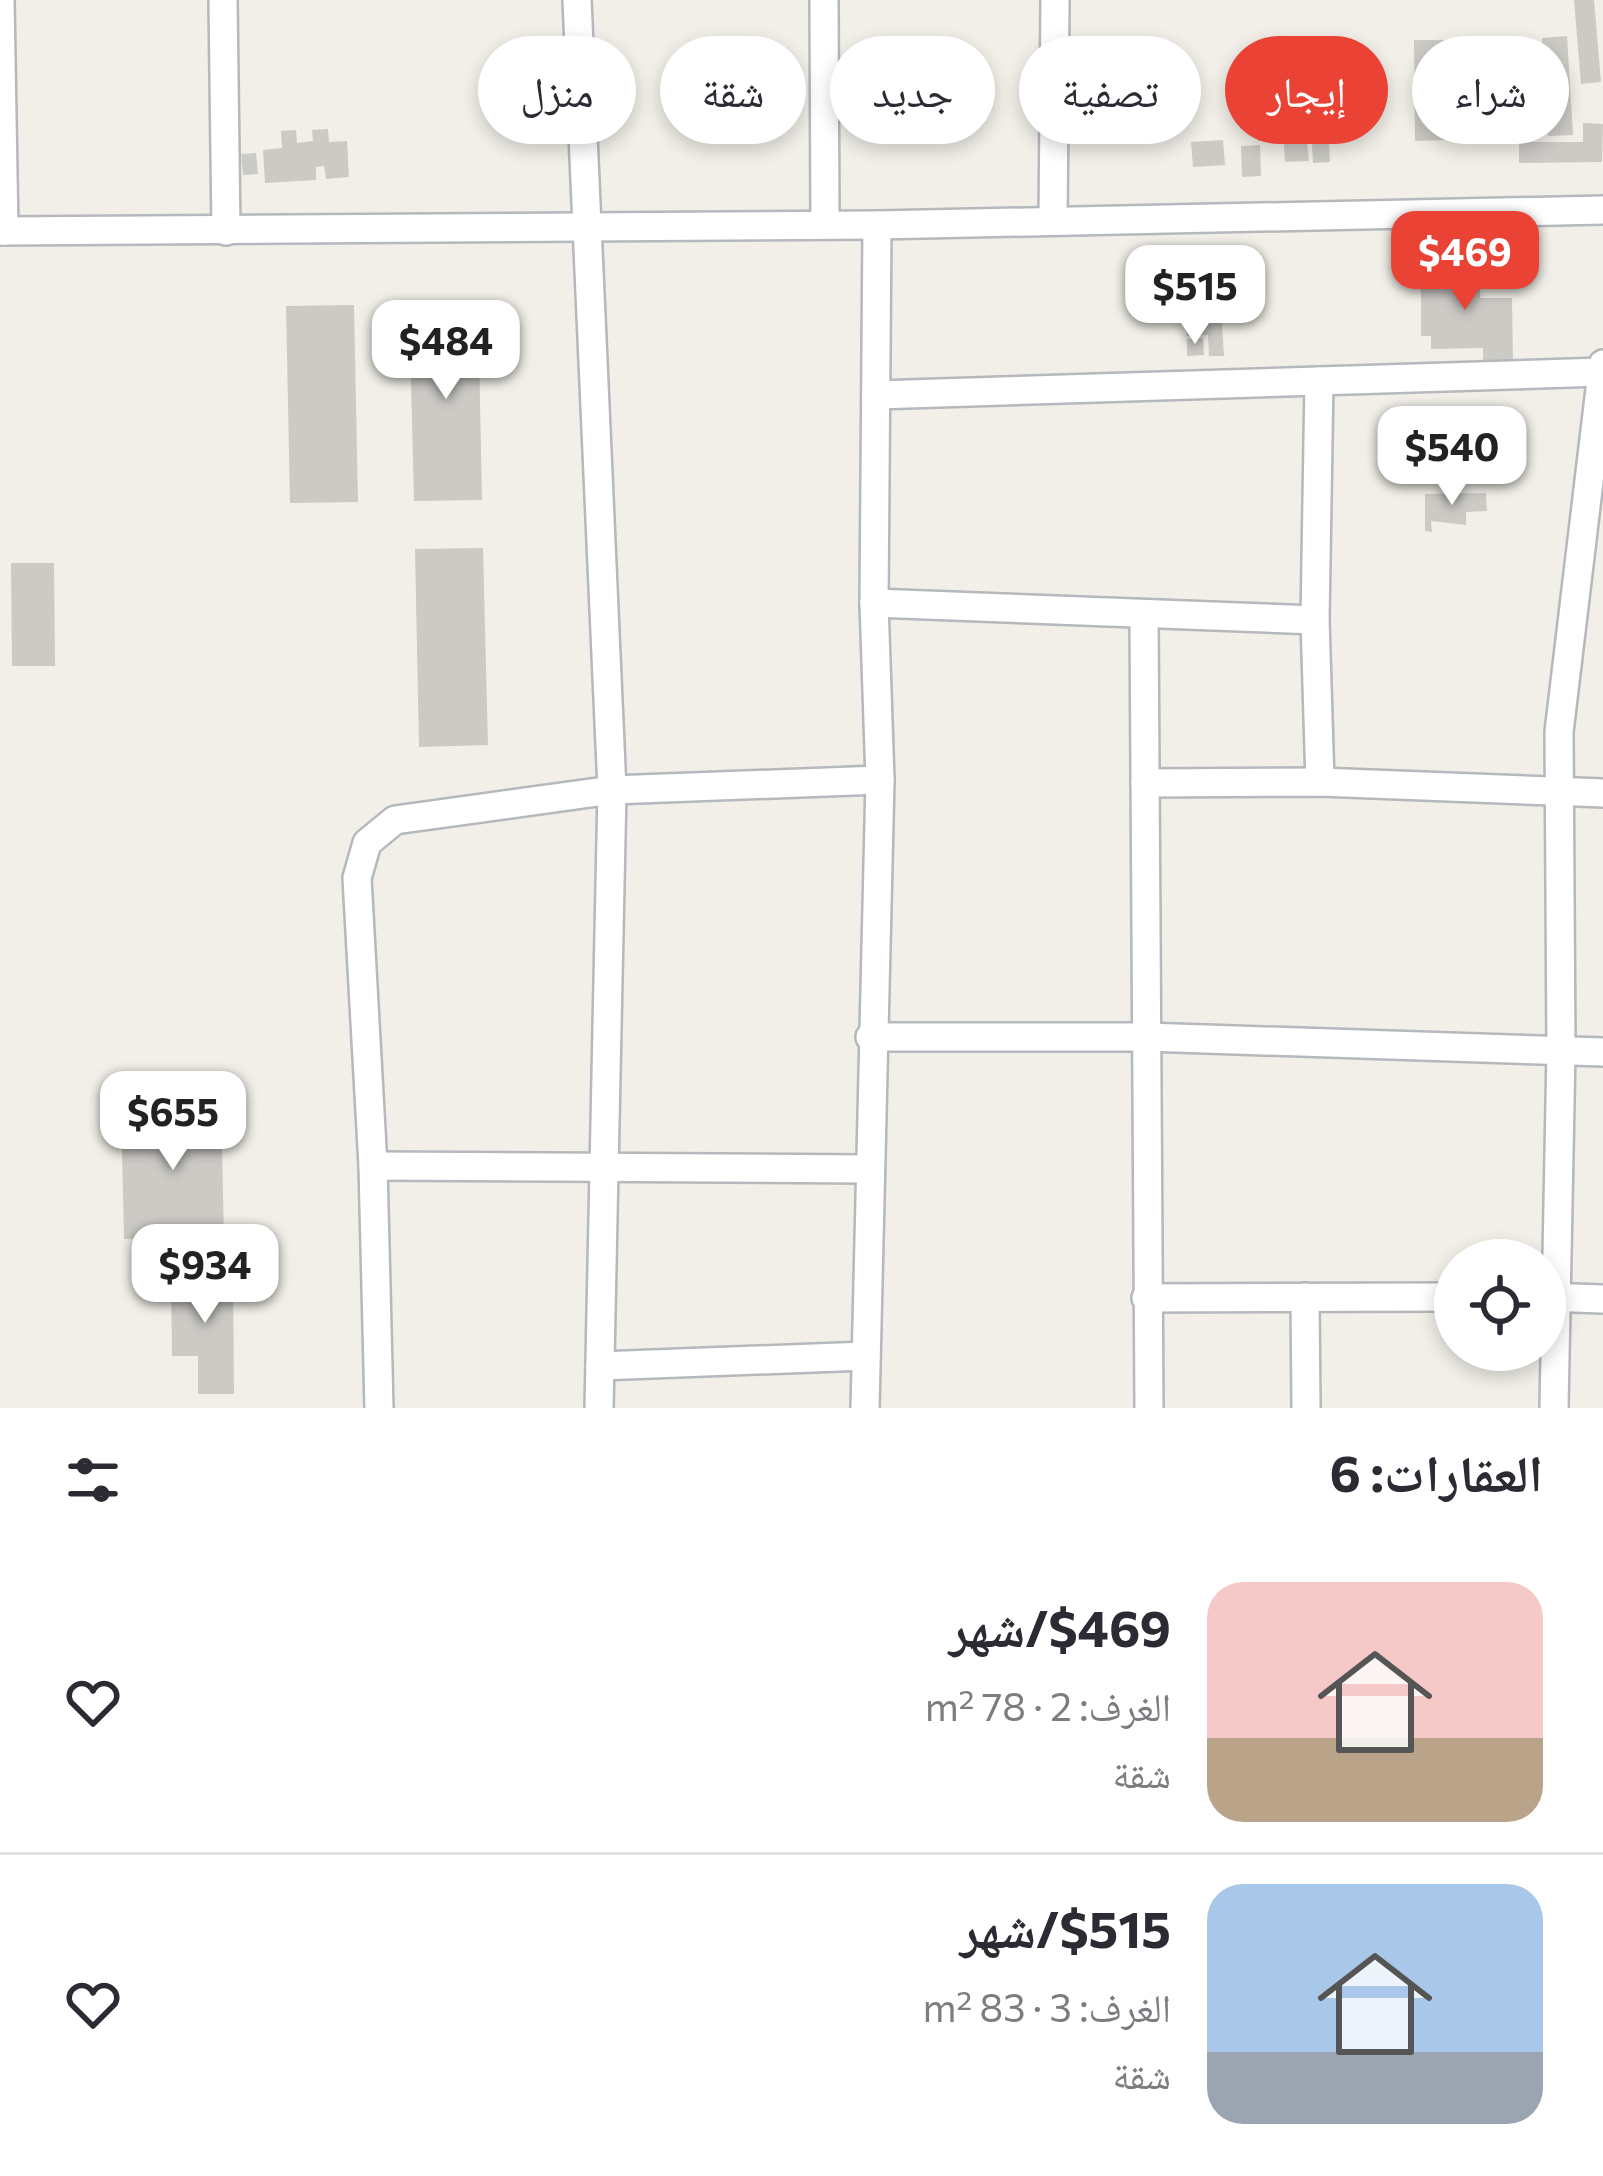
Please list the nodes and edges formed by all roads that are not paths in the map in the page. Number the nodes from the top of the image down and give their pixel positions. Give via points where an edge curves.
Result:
1 (0, 0) edge
2 (223, 0) edge
3 (578, 0) edge
4 (824, 0) edge
5 (1055, 0) edge
6 (1603, 210) edge
7 (1054, 220) junction
8 (584, 224) junction
9 (825, 224) junction
10 (877, 225) junction
11 (2, 231) edge
12 (226, 231) junction
13 (1602, 369) edge
14 (1319, 381) junction
15 (876, 395) junction
16 (874, 603) junction
17 (1144, 614) junction
18 (1315, 620) junction
19 (880, 780) junction
20 (1320, 782) junction
21 (1144, 783) junction
22 (612, 790) junction
23 (1559, 793) junction
24 (1603, 794) edge
25 (870, 1037) junction
26 (1146, 1037) junction
27 (1561, 1051) junction
28 (1603, 1052) edge
29 (373, 1166) junction
30 (602, 1169) junction
31 (868, 1169) junction
32 (1553, 1239) edge
33 (1434, 1297) edge
34 (1146, 1298) junction
35 (1305, 1298) junction
36 (1566, 1298) edge
37 (1603, 1299) edge
38 (866, 1356) junction
39 (600, 1366) junction
40 (1553, 1371) edge
41 (379, 1408) edge
42 (599, 1408) edge
43 (865, 1408) edge
44 (1149, 1408) edge
45 (1306, 1408) edge
46 (1554, 1408) edge

1 - 11 street
2 - 12 street
3 - 8 street
4 - 9 street
5 - 7 street
6 - 7 street
7 - 10 street
8 - 9 street
8 - 12 street
8 - 22 street
9 - 10 street
10 - 15 street
11 - 12 street
13 - 14 street
13 - 23 street via 1559,732
14 - 15 street
14 - 18 street
15 - 16 street
16 - 17 street
16 - 19 street
17 - 18 street
17 - 21 street
18 - 20 street
19 - 22 street
19 - 25 street
20 - 21 street
20 - 23 street
21 - 26 street
22 - 29 street via 395,820 367,843 357,878
22 - 30 street
23 - 24 street
23 - 27 street
25 - 26 street
25 - 31 street
26 - 27 street
26 - 34 street
27 - 28 street
27 - 32 street
29 - 30 street
29 - 41 street
30 - 31 street
30 - 39 street
31 - 38 street
33 - 35 street
34 - 35 street
34 - 44 street
35 - 45 street
36 - 37 street
38 - 39 street
38 - 43 street
39 - 42 street
40 - 46 street

